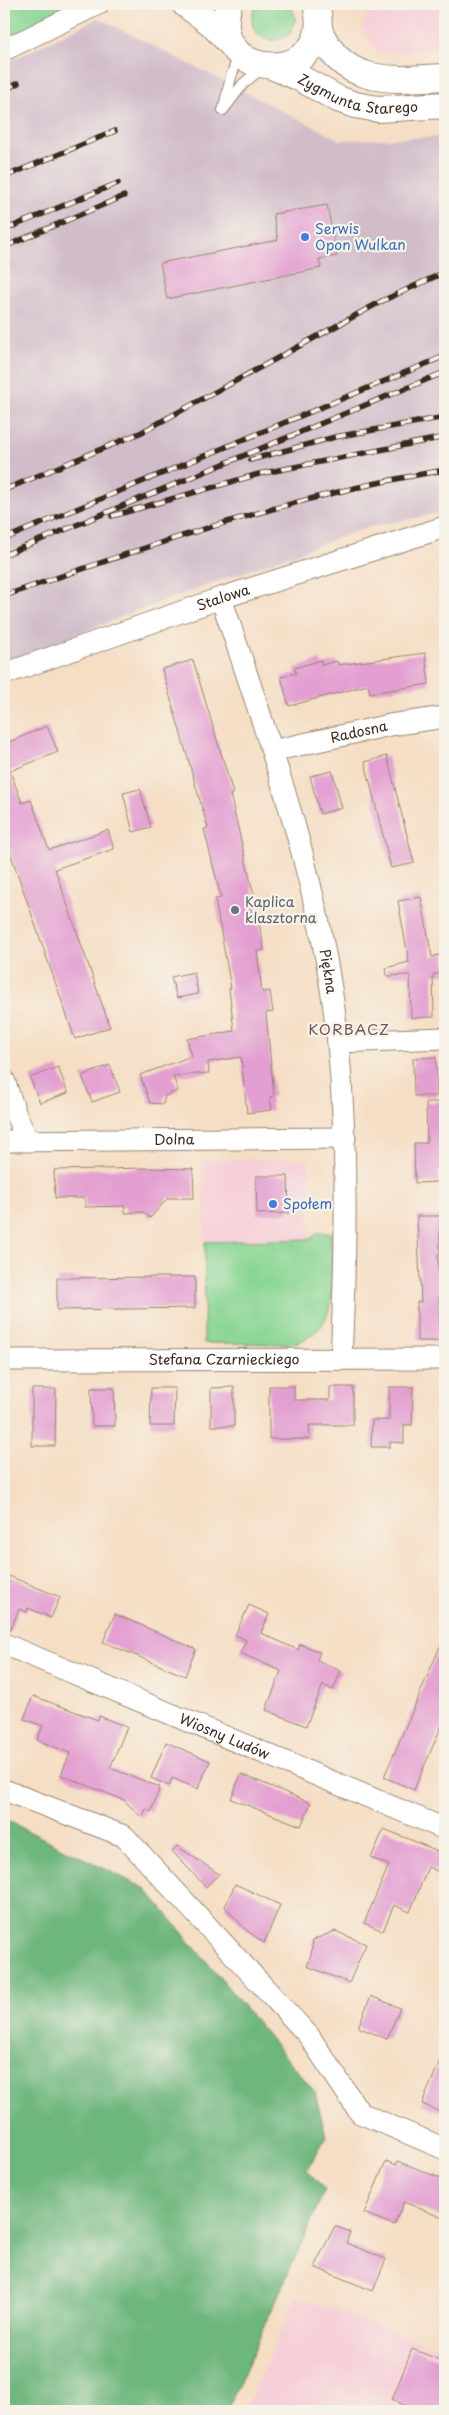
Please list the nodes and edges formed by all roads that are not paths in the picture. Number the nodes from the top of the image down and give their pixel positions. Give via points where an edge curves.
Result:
1 (98, 4) edge
2 (186, 4) edge
3 (228, 4) edge
4 (320, 13) edge
5 (235, 49) junction
6 (4, 50) edge
7 (269, 67) junction
8 (445, 77) edge
9 (445, 105) edge
10 (445, 527) edge
11 (221, 598) junction
12 (4, 674) edge
13 (445, 717) edge
14 (272, 751) junction
15 (445, 1038) edge
16 (338, 1042) junction
17 (4, 1080) edge
18 (345, 1138) junction
19 (4, 1141) edge
20 (28, 1141) junction
21 (445, 1358) edge
22 (341, 1359) junction
23 (4, 1360) edge
24 (4, 1644) edge
25 (4, 1790) edge
26 (445, 1828) edge
27 (445, 2149) edge

1 - 6 street
2 - 5 street, Zygmunta Starego via 211,23
3 - 5 street via 226,30
4 - 7 street via 315,41 308,52 286,65
4 - 8 street, Zygmunta Starego via 330,50 362,75 389,79
5 - 7 street, Zygmunta Starego via 246,60
5 - 7 lane via 224,110 243,84
7 - 9 street, Zygmunta Starego via 298,77 355,105 378,109
10 - 11 street, Stalowa
11 - 12 street, Stalowa
11 - 14 street, Piękna
13 - 14 street, Radosna via 390,725
14 - 16 street, Piękna via 310,886
15 - 16 street
16 - 18 street, Piękna
17 - 20 street
18 - 20 street, Dolna
18 - 22 street, Piękna via 347,1249
19 - 20 street, Dolna
21 - 22 street, Stefana Czarnieckiego
22 - 23 street, Stefana Czarnieckiego
24 - 26 street, Wiosny Ludów
25 - 27 street via 124,1836 309,2036 360,2113

